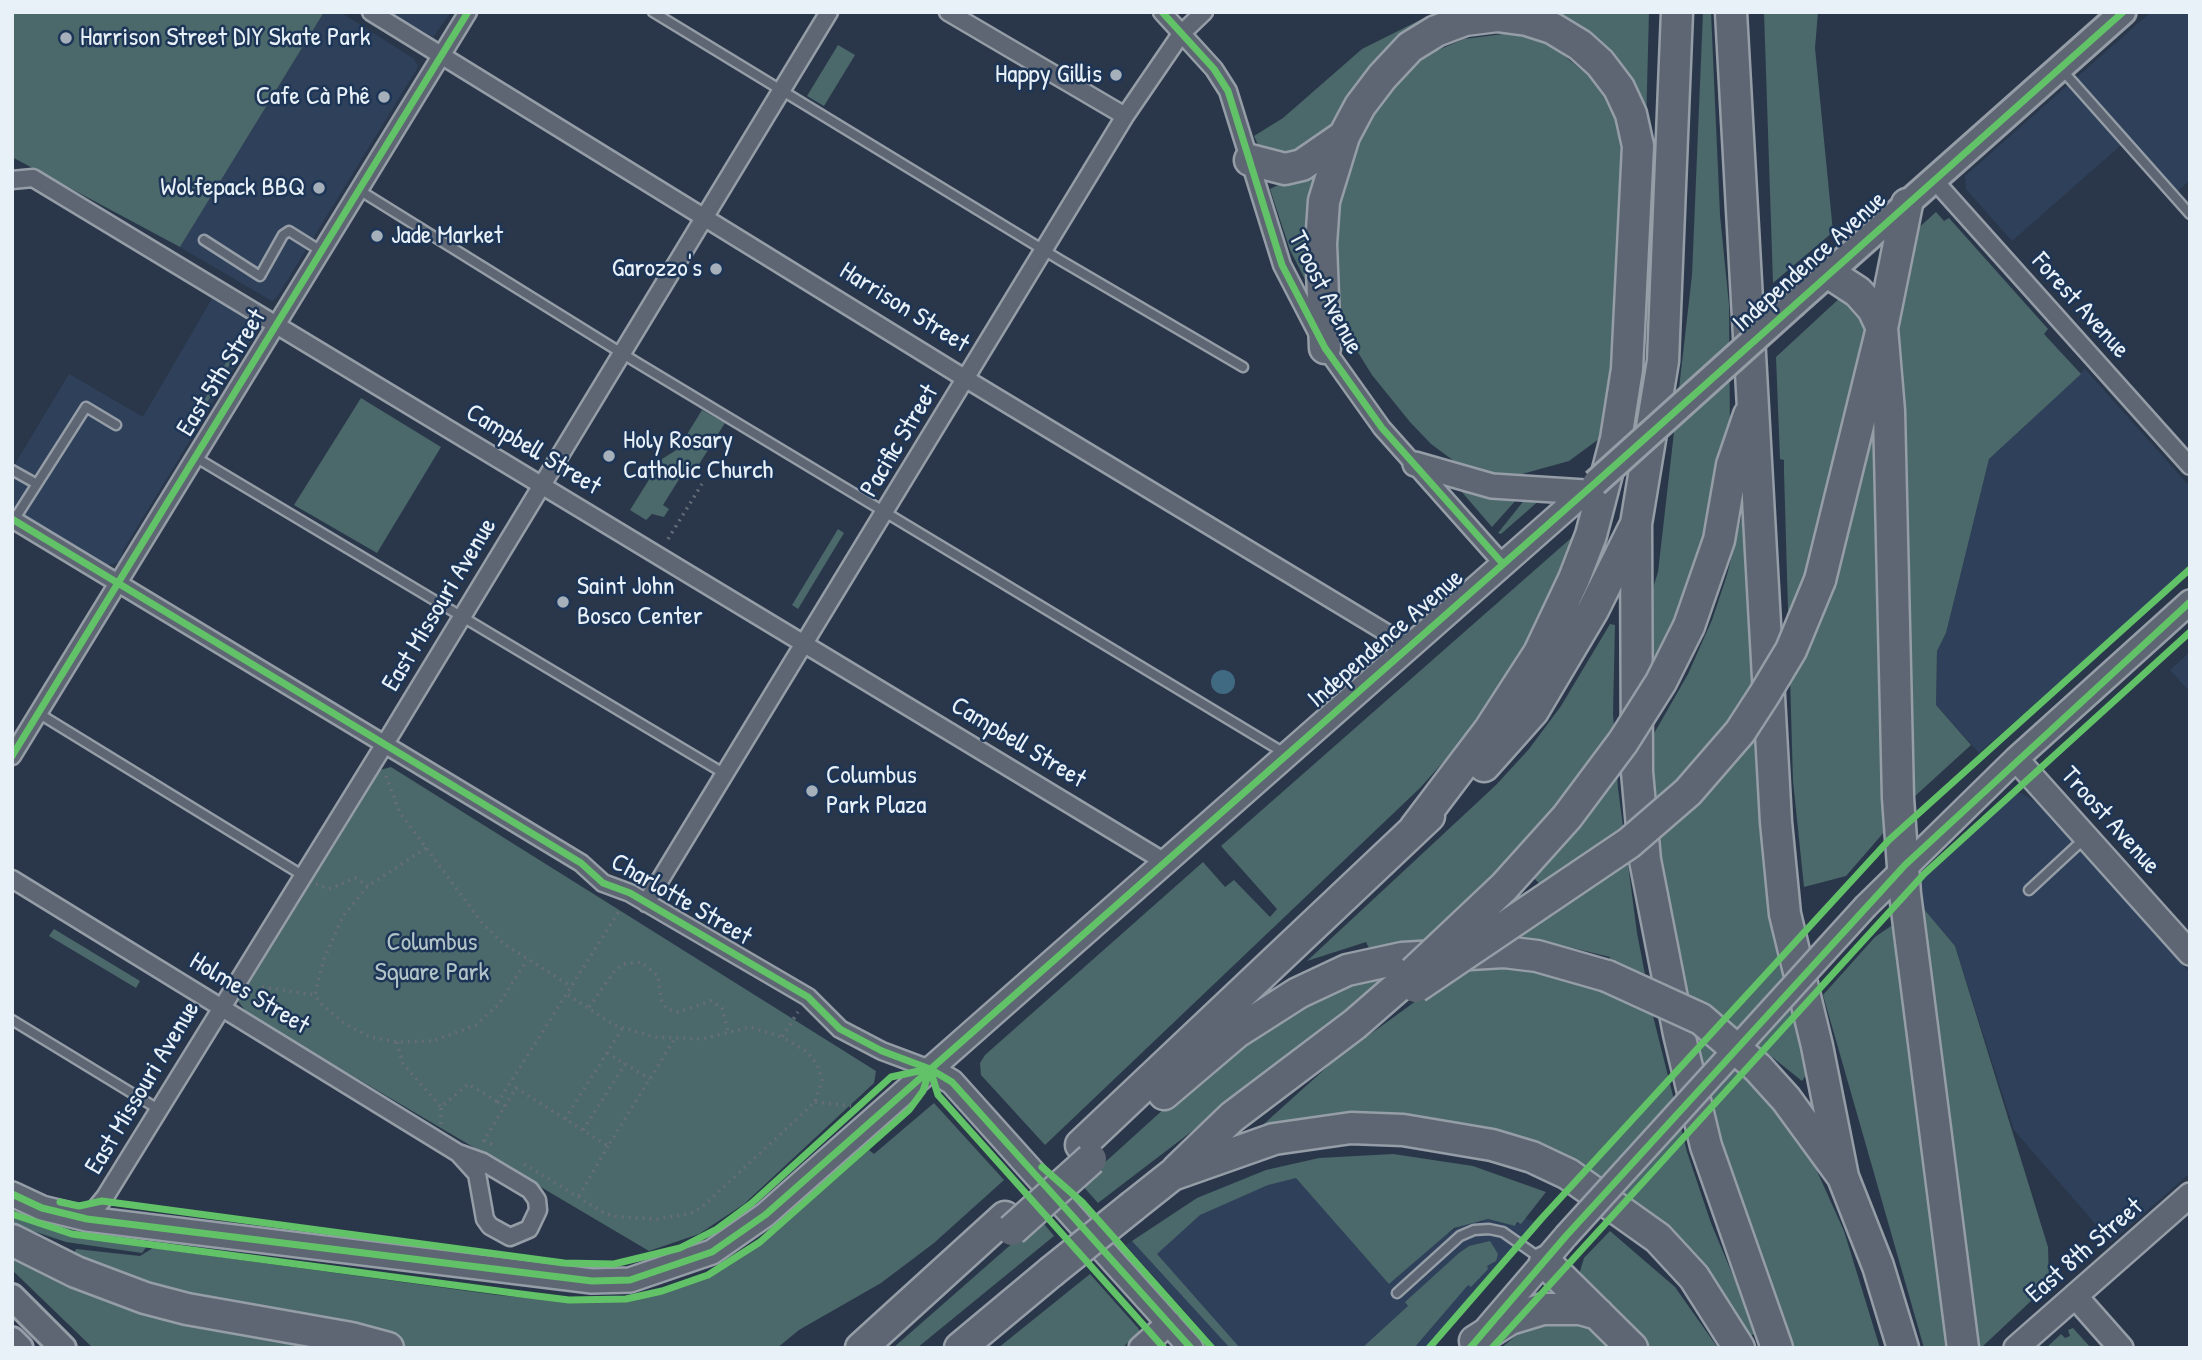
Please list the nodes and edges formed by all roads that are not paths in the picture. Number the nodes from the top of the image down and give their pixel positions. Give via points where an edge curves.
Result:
1 (371, 12) edge
2 (468, 12) edge
3 (653, 12) edge
4 (829, 12) edge
5 (948, 12) edge
6 (1163, 12) edge
7 (1204, 12) edge
8 (1677, 12) edge
9 (1731, 12) edge
10 (2123, 12) edge
11 (1181, 34) junction
12 (441, 57) junction
13 (2060, 68) junction
14 (782, 91) junction
15 (1125, 116) junction
16 (1344, 136) junction
17 (1250, 160) junction
18 (14, 179) edge
19 (1934, 180) junction
20 (359, 190) junction
21 (1907, 204) junction
22 (2190, 214) edge
23 (704, 218) junction
24 (204, 240) dead end
25 (1044, 250) junction
26 (321, 251) junction
27 (1829, 273) junction
28 (278, 323) junction
29 (1882, 328) junction
30 (1325, 348) junction
31 (622, 353) junction
32 (1243, 367) dead end
33 (966, 379) junction
34 (1754, 400) junction
35 (116, 425) dead end
36 (195, 457) junction
37 (1415, 464) junction
38 (2190, 466) edge
39 (12, 470) edge
40 (37, 484) junction
41 (541, 484) junction
42 (1590, 487) junction
43 (885, 512) junction
44 (13, 520) edge
45 (1636, 524) junction
46 (1503, 564) junction
47 (117, 584) junction
48 (2190, 602) edge
49 (462, 615) junction
50 (805, 642) junction
51 (1410, 647) junction
52 (38, 713) junction
53 (385, 744) junction
54 (1287, 755) junction
55 (12, 756) edge
56 (2016, 759) junction
57 (725, 774) junction
58 (1415, 828) junction
59 (2086, 837) junction
60 (1165, 862) junction
61 (1905, 865) junction
62 (12, 879) edge
63 (308, 879) junction
64 (2029, 890) dead end
65 (646, 903) junction
66 (2190, 953) edge
67 (1412, 982) junction
68 (221, 1005) junction
69 (12, 1020) edge
70 (930, 1069) junction
71 (158, 1109) junction
72 (458, 1153) junction
73 (1086, 1153) junction
74 (1172, 1175) junction
75 (1843, 1177) junction
76 (12, 1194) edge
77 (2190, 1195) edge
78 (87, 1219) junction
79 (1008, 1223) junction
80 (12, 1240) edge
81 (1545, 1262) junction
82 (941, 1275) junction
83 (1397, 1293) dead end
84 (2075, 1296) junction
85 (12, 1297) edge
86 (1598, 1314) junction
87 (1169, 1323) junction
88 (12, 1340) edge
89 (1473, 1345) edge
90 (20, 1348) edge
91 (63, 1348) edge
92 (388, 1348) edge
93 (842, 1348) edge
94 (861, 1348) edge
95 (880, 1348) edge
96 (960, 1348) edge
97 (1141, 1348) edge
98 (1191, 1348) edge
99 (1632, 1348) edge
100 (1739, 1348) edge
101 (1777, 1348) edge
102 (1903, 1348) edge
103 (1963, 1348) edge
104 (2017, 1348) edge
105 (2121, 1348) edge

1 - 12 street, Harrison Street
2 - 12 street, East 5th Street
3 - 14 lane
4 - 14 street, East Missouri Avenue
5 - 15 street
6 - 11 street, Troost Avenue
7 - 11 street, Pacific Street
8 - 45 highway via 1663,361
9 - 34 highway
10 - 13 main road, Independence Avenue
11 - 15 street, Pacific Street
11 - 17 street, Troost Avenue via 1228,91
12 - 20 street, East 5th Street
12 - 23 street, Harrison Street
13 - 19 main road, Independence Avenue
13 - 22 lane
14 - 23 street, East Missouri Avenue
14 - 25 lane
15 - 25 street, Pacific Street
16 - 17 highway via 1302,165 1286,169
16 - 30 highway via 1324,201
16 - 58 highway via 1360,106 1410,47 1465,20 1497,16 1552,29 1600,63 1619,89 1637,146 1626,369 1616,439 1591,535 1539,653 1490,729
17 - 30 street, Troost Avenue via 1282,264
18 - 28 street, Campbell Street via 33,177
19 - 21 main road, Independence Avenue
19 - 38 street, Forest Avenue
20 - 26 street, East 5th Street
20 - 31 lane
21 - 27 main road, Independence Avenue
21 - 29 highway
23 - 31 street, East Missouri Avenue
23 - 33 street, Harrison Street
24 - 26 lane via 260,276 289,231
25 - 32 lane
25 - 33 street, Pacific Street
26 - 28 street, East 5th Street
27 - 29 highway via 1858,292
27 - 42 main road, Independence Avenue, bridge
28 - 36 street, East 5th Street
28 - 41 street, Campbell Street
29 - 61 highway via 1890,452 1898,798
29 - 67 highway, bridge via 1820,580 1791,650 1740,732 1688,792 1629,843
30 - 37 street, Troost Avenue via 1359,398
31 - 41 street, East Missouri Avenue
31 - 43 lane
33 - 43 street, Pacific Street
33 - 51 street, Harrison Street
34 - 67 highway, bridge via 1732,465 1719,540 1689,626 1661,682 1567,817
34 - 75 highway via 1785,914
35 - 40 lane via 86,407
36 - 47 street, East 5th Street
36 - 49 lane
37 - 42 street via 1492,486
37 - 46 street, Troost Avenue
39 - 40 lane
40 - 44 lane
41 - 49 street, East Missouri Avenue
41 - 50 street, Campbell Street
42 - 46 street, Independence Avenue
43 - 50 street, Pacific Street
43 - 54 lane
44 - 47 street, Charlotte Street
45 - 58 highway via 1593,610 1533,711 1468,784
45 - 101 highway via 1637,772 1645,860 1706,1146
46 - 51 street, Independence Avenue
47 - 52 street, East 5th Street
47 - 53 street, Charlotte Street
48 - 56 street
49 - 53 street, East Missouri Avenue
49 - 57 lane
50 - 57 street, Pacific Street
50 - 60 street, Campbell Street
51 - 54 street, Independence Avenue
52 - 55 street, East 5th Street
52 - 63 lane
53 - 63 street, East Missouri Avenue
53 - 65 street, Charlotte Street via 581,863 603,883
54 - 60 street, Independence Avenue
56 - 59 street, Troost Avenue
56 - 61 street
57 - 65 street, Pacific Street
58 - 73 highway
59 - 64 lane
59 - 66 street, Troost Avenue
60 - 70 street, Independence Avenue
61 - 81 street, bridge
61 - 103 highway via 1906,903
62 - 68 street, Holmes Street
63 - 68 street, East Missouri Avenue
65 - 70 street, Charlotte Street via 808,997 840,1029
67 - 74 highway via 1232,1117
68 - 71 street, East Missouri Avenue
68 - 72 street, Holmes Street
69 - 71 lane
70 - 78 street, Independence Avenue via 765,1215 712,1252 629,1280 592,1280
70 - 87 street, Charlotte Street via 952,1082
71 - 78 street, East Missouri Avenue
72 - 72 street, Holmes Street via 477,1174 490,1226 510,1237 528,1229 538,1210 530,1190 483,1161
73 - 75 highway, bridge via 1237,1032 1298,993 1347,971 1402,957 1504,952 1607,976 1701,1019 1786,1099
73 - 79 highway, bridge
74 - 96 highway, bridge
74 - 100 highway via 1274,1139 1351,1128 1457,1138 1505,1149 1568,1174 1658,1238 1694,1277
75 - 102 highway via 1878,1266
76 - 78 street, Independence Avenue via 42,1208
77 - 84 street, East 8th Street
79 - 82 highway
79 - 95 highway
80 - 92 highway via 76,1272 145,1298
81 - 83 lane via 1503,1233 1474,1230 1460,1236
81 - 86 highway
81 - 89 street
82 - 93 highway
82 - 94 highway
84 - 104 street, East 8th Street
84 - 105 street
85 - 91 main road
86 - 89 highway via 1543,1309 1510,1319
86 - 99 highway
87 - 97 street
87 - 98 street, Charlotte Street
88 - 90 main road

